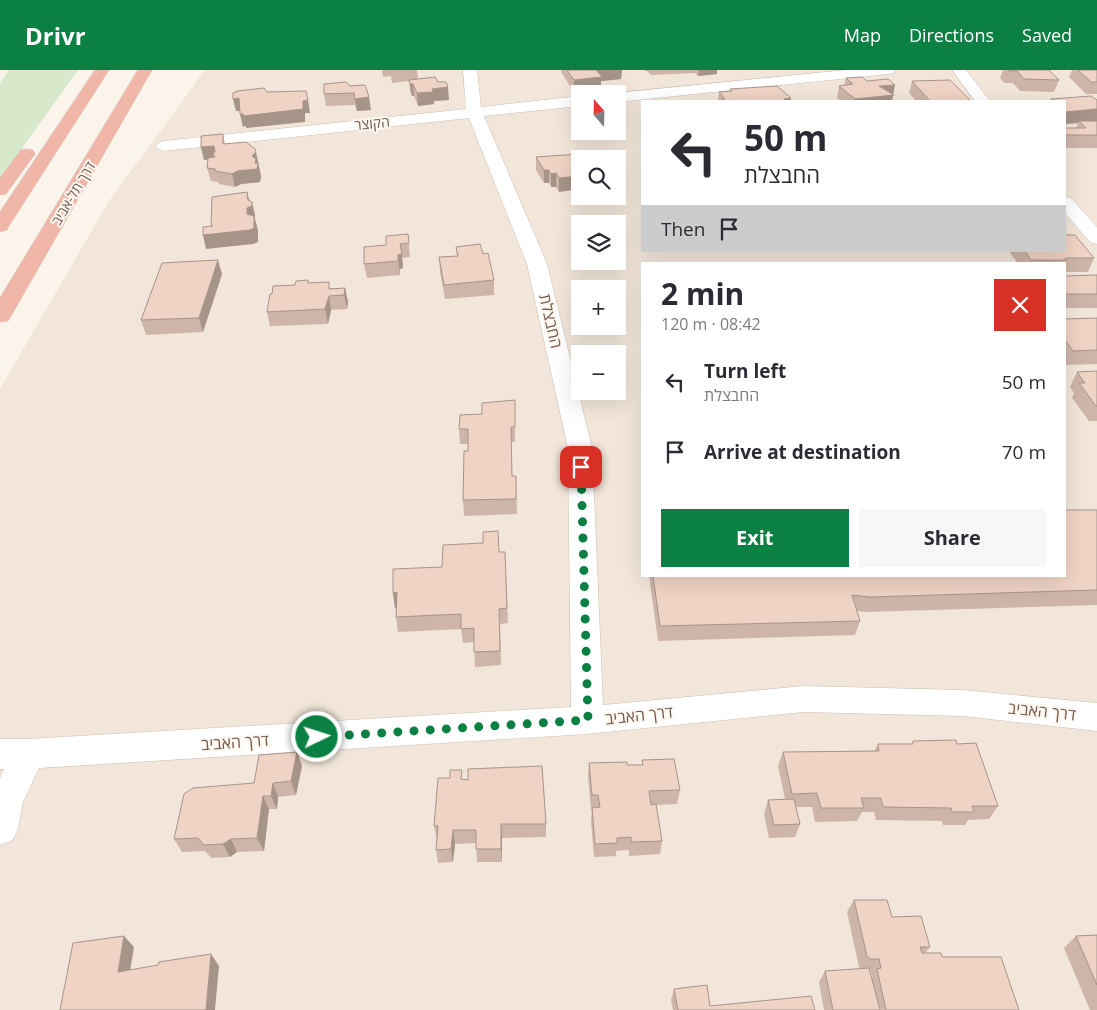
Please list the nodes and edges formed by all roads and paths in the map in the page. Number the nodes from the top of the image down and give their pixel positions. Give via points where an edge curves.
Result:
1 (89, 70) edge
2 (102, 70) edge
3 (145, 70) edge
4 (470, 70) edge
5 (888, 70) edge
6 (959, 70) edge
7 (626, 97) edge
8 (982, 100) edge
9 (571, 102) edge
10 (474, 112) junction
11 (164, 146) dead end
12 (0, 190) edge
13 (1066, 203) edge
14 (0, 226) edge
15 (1097, 238) edge
16 (0, 316) edge
17 (1097, 717) edge
18 (588, 720) junction
19 (14, 754) edge
20 (0, 828) edge

1 - 12 highway
2 - 14 highway
3 - 16 highway, דרך תל-אביב
4 - 10 street, החבצלת
5 - 7 street
6 - 8 street
9 - 10 street, הקוצר
10 - 11 street, הקוצר
10 - 18 street, החבצלת via 537,264 580,448
13 - 15 street
17 - 18 street, דרך האביב via 963,703 802,699
18 - 19 street, דרך האביב
19 - 20 street

